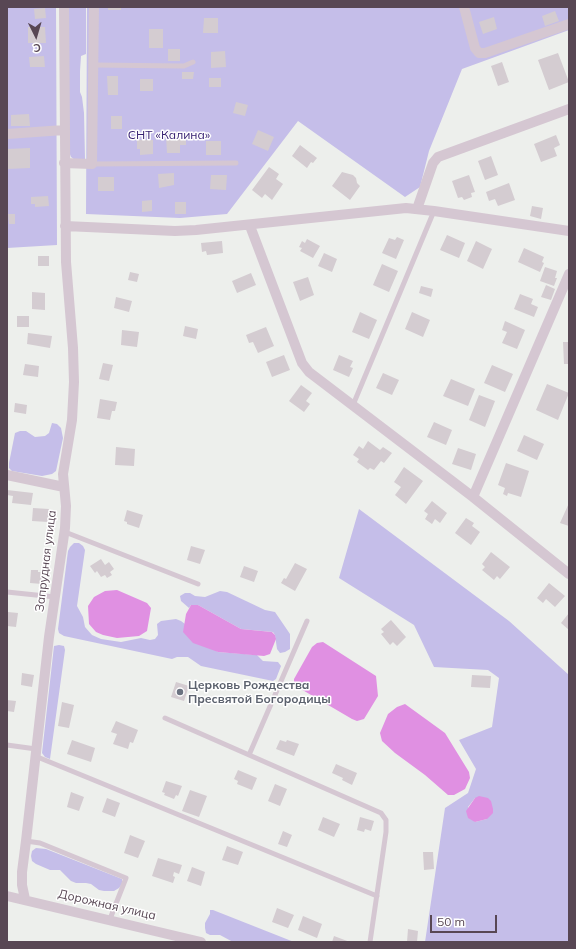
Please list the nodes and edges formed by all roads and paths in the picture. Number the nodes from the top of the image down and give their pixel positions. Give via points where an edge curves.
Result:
1 (64, 7) edge
2 (94, 7) edge
3 (464, 7) edge
4 (569, 24) edge
5 (193, 62) dead end
6 (93, 65) junction
7 (569, 109) edge
8 (64, 130) junction
9 (7, 134) edge
10 (64, 163) junction
11 (236, 163) dead end
12 (92, 164) junction
13 (417, 209) junction
14 (434, 211) junction
15 (65, 226) junction
16 (250, 226) junction
17 (569, 230) edge
18 (569, 274) edge
19 (353, 406) junction
20 (7, 475) edge
21 (64, 487) junction
22 (473, 497) junction
23 (65, 532) junction
24 (569, 574) edge
25 (198, 584) dead end
26 (7, 592) edge
27 (55, 598) junction
28 (307, 621) dead end
29 (165, 718) dead end
30 (7, 745) edge
31 (36, 752) junction
32 (249, 755) junction
33 (26, 841) junction
34 (7, 896) edge
35 (377, 896) junction
36 (25, 899) junction
37 (110, 920) junction
38 (201, 942) edge
39 (370, 942) edge

1 - 8 street, Запрудная улица
2 - 6 street
3 - 4 street via 475,48 479,52 486,53
5 - 6 lane via 184,66
6 - 12 street
7 - 13 street via 438,157 433,163
8 - 9 street
8 - 10 street, Запрудная улица
10 - 12 street
10 - 15 street, Запрудная улица
11 - 12 lane
13 - 14 street
13 - 16 street via 406,208
14 - 17 street
14 - 19 lane
15 - 16 street via 175,231
15 - 21 street, Запрудная улица via 74,382 72,420 63,474
16 - 19 street via 302,363 309,372
18 - 22 street
19 - 22 street
20 - 21 street
21 - 23 street, Запрудная улица
22 - 24 street
23 - 25 lane
23 - 27 street, Запрудная улица
26 - 27 lane
27 - 31 street, Запрудная улица
28 - 32 lane
29 - 32 lane
30 - 31 lane
31 - 33 street, Запрудная улица
31 - 35 lane
32 - 35 lane via 381,813 386,820 386,832
33 - 36 street, Запрудная улица via 22,872
33 - 37 lane via 40,843 126,878
34 - 36 street, Дорожная улица
35 - 39 lane
36 - 37 street, Дорожная улица
37 - 38 street, Дорожная улица

